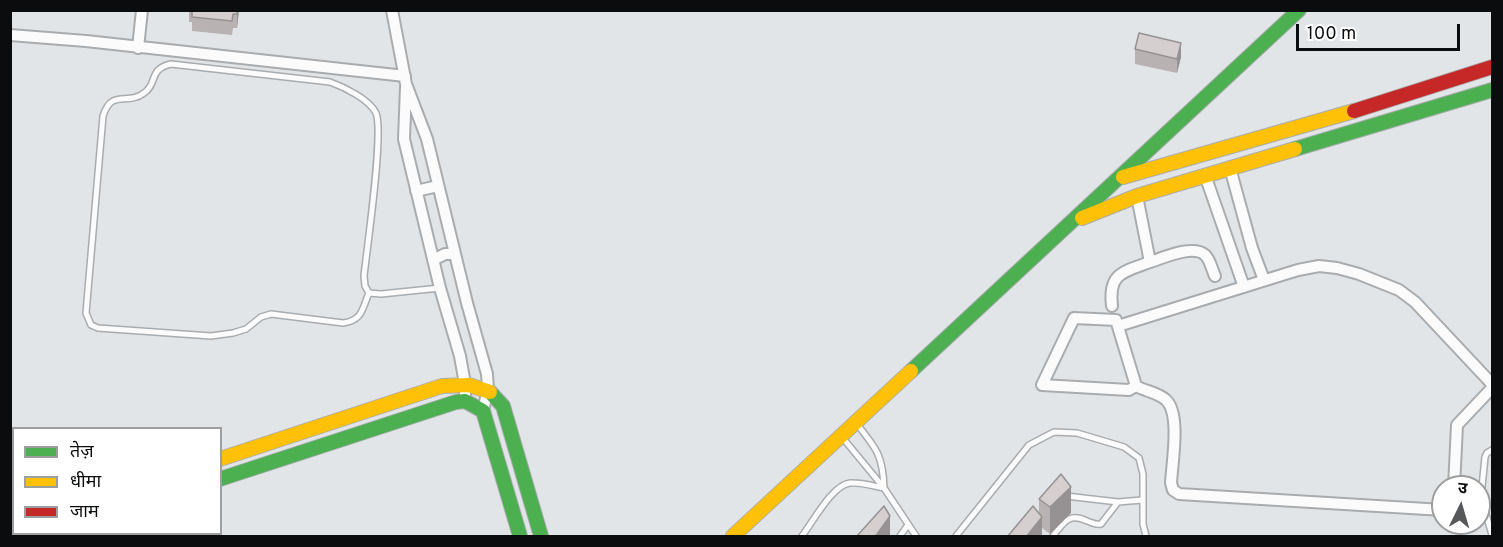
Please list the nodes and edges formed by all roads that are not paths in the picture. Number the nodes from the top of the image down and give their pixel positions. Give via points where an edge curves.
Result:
1 (142, 10) edge
2 (392, 10) edge
3 (1299, 10) edge
4 (10, 35) edge
5 (138, 48) junction
6 (1492, 67) edge
7 (406, 80) junction
8 (1492, 90) edge
9 (1230, 168) junction
10 (1205, 175) junction
11 (1120, 178) junction
12 (438, 186) junction
13 (416, 191) junction
14 (1137, 195) junction
15 (1073, 221) junction
16 (455, 254) junction
17 (433, 261) junction
18 (1150, 262) junction
19 (1215, 276) dead end
20 (1264, 280) junction
21 (1244, 287) junction
22 (440, 288) junction
23 (369, 293) junction
24 (1112, 306) dead end
25 (469, 310) junction
26 (448, 314) junction
27 (1118, 326) junction
28 (465, 384) junction
29 (1136, 386) junction
30 (1492, 386) edge
31 (488, 389) junction
32 (465, 401) junction
33 (483, 411) junction
34 (856, 423) junction
35 (842, 437) junction
36 (1492, 450) edge
37 (222, 458) edge
38 (1455, 475) edge
39 (1483, 475) edge
40 (222, 478) edge
41 (884, 488) junction
42 (1058, 497) edge
43 (1142, 500) junction
44 (1118, 502) junction
45 (895, 505) junction
46 (1431, 509) edge
47 (889, 513) edge
48 (908, 525) junction
49 (520, 537) edge
50 (542, 537) edge
51 (733, 537) edge
52 (802, 537) edge
53 (900, 537) edge
54 (916, 537) edge
55 (956, 537) edge
56 (1053, 537) edge
57 (1146, 537) edge

1 - 5 street
2 - 7 street
3 - 11 street
4 - 5 street
5 - 7 street
6 - 11 street via 1393,100
7 - 12 street via 427,139
7 - 13 street via 404,140
8 - 9 street
9 - 10 street
9 - 20 street
10 - 14 street
10 - 21 street
11 - 15 street
12 - 13 street
12 - 16 street
13 - 17 street
14 - 15 street
14 - 18 street
15 - 34 street
16 - 17 street via 445,254
16 - 25 street
17 - 22 street
18 - 19 street via 1198,251 1205,255
18 - 24 street via 1123,272 1113,281
20 - 21 street
20 - 30 street via 1319,266 1359,274 1399,290 1415,302
21 - 27 street
22 - 23 lane
22 - 26 street
23 - 23 lane via 359,318 353,322 271,314 246,329 211,336 90,325 86,313 106,107 118,98 142,95 155,72 171,64 330,82 347,88 371,107 378,123 364,276
25 - 26 street
25 - 31 street
26 - 28 street
27 - 29 street
27 - 29 street via 1116,320 1074,318 1042,385 1129,390
28 - 31 street
28 - 32 street
28 - 37 street via 442,386
29 - 46 street via 1165,398 1171,406 1171,483 1179,494
30 - 38 street via 1457,425
31 - 33 street
31 - 50 street via 503,406
32 - 33 street
32 - 40 street
33 - 49 street
34 - 35 street
34 - 41 lane via 882,460
35 - 41 lane
35 - 51 street
36 - 39 lane via 1485,458
41 - 45 lane
41 - 52 lane via 843,485
42 - 44 lane
43 - 44 lane
43 - 55 lane via 1139,458 1124,447 1077,433 1054,432 1029,445
43 - 57 lane
44 - 56 lane via 1101,524 1073,517
45 - 47 lane
45 - 48 lane
48 - 53 lane
48 - 54 lane

